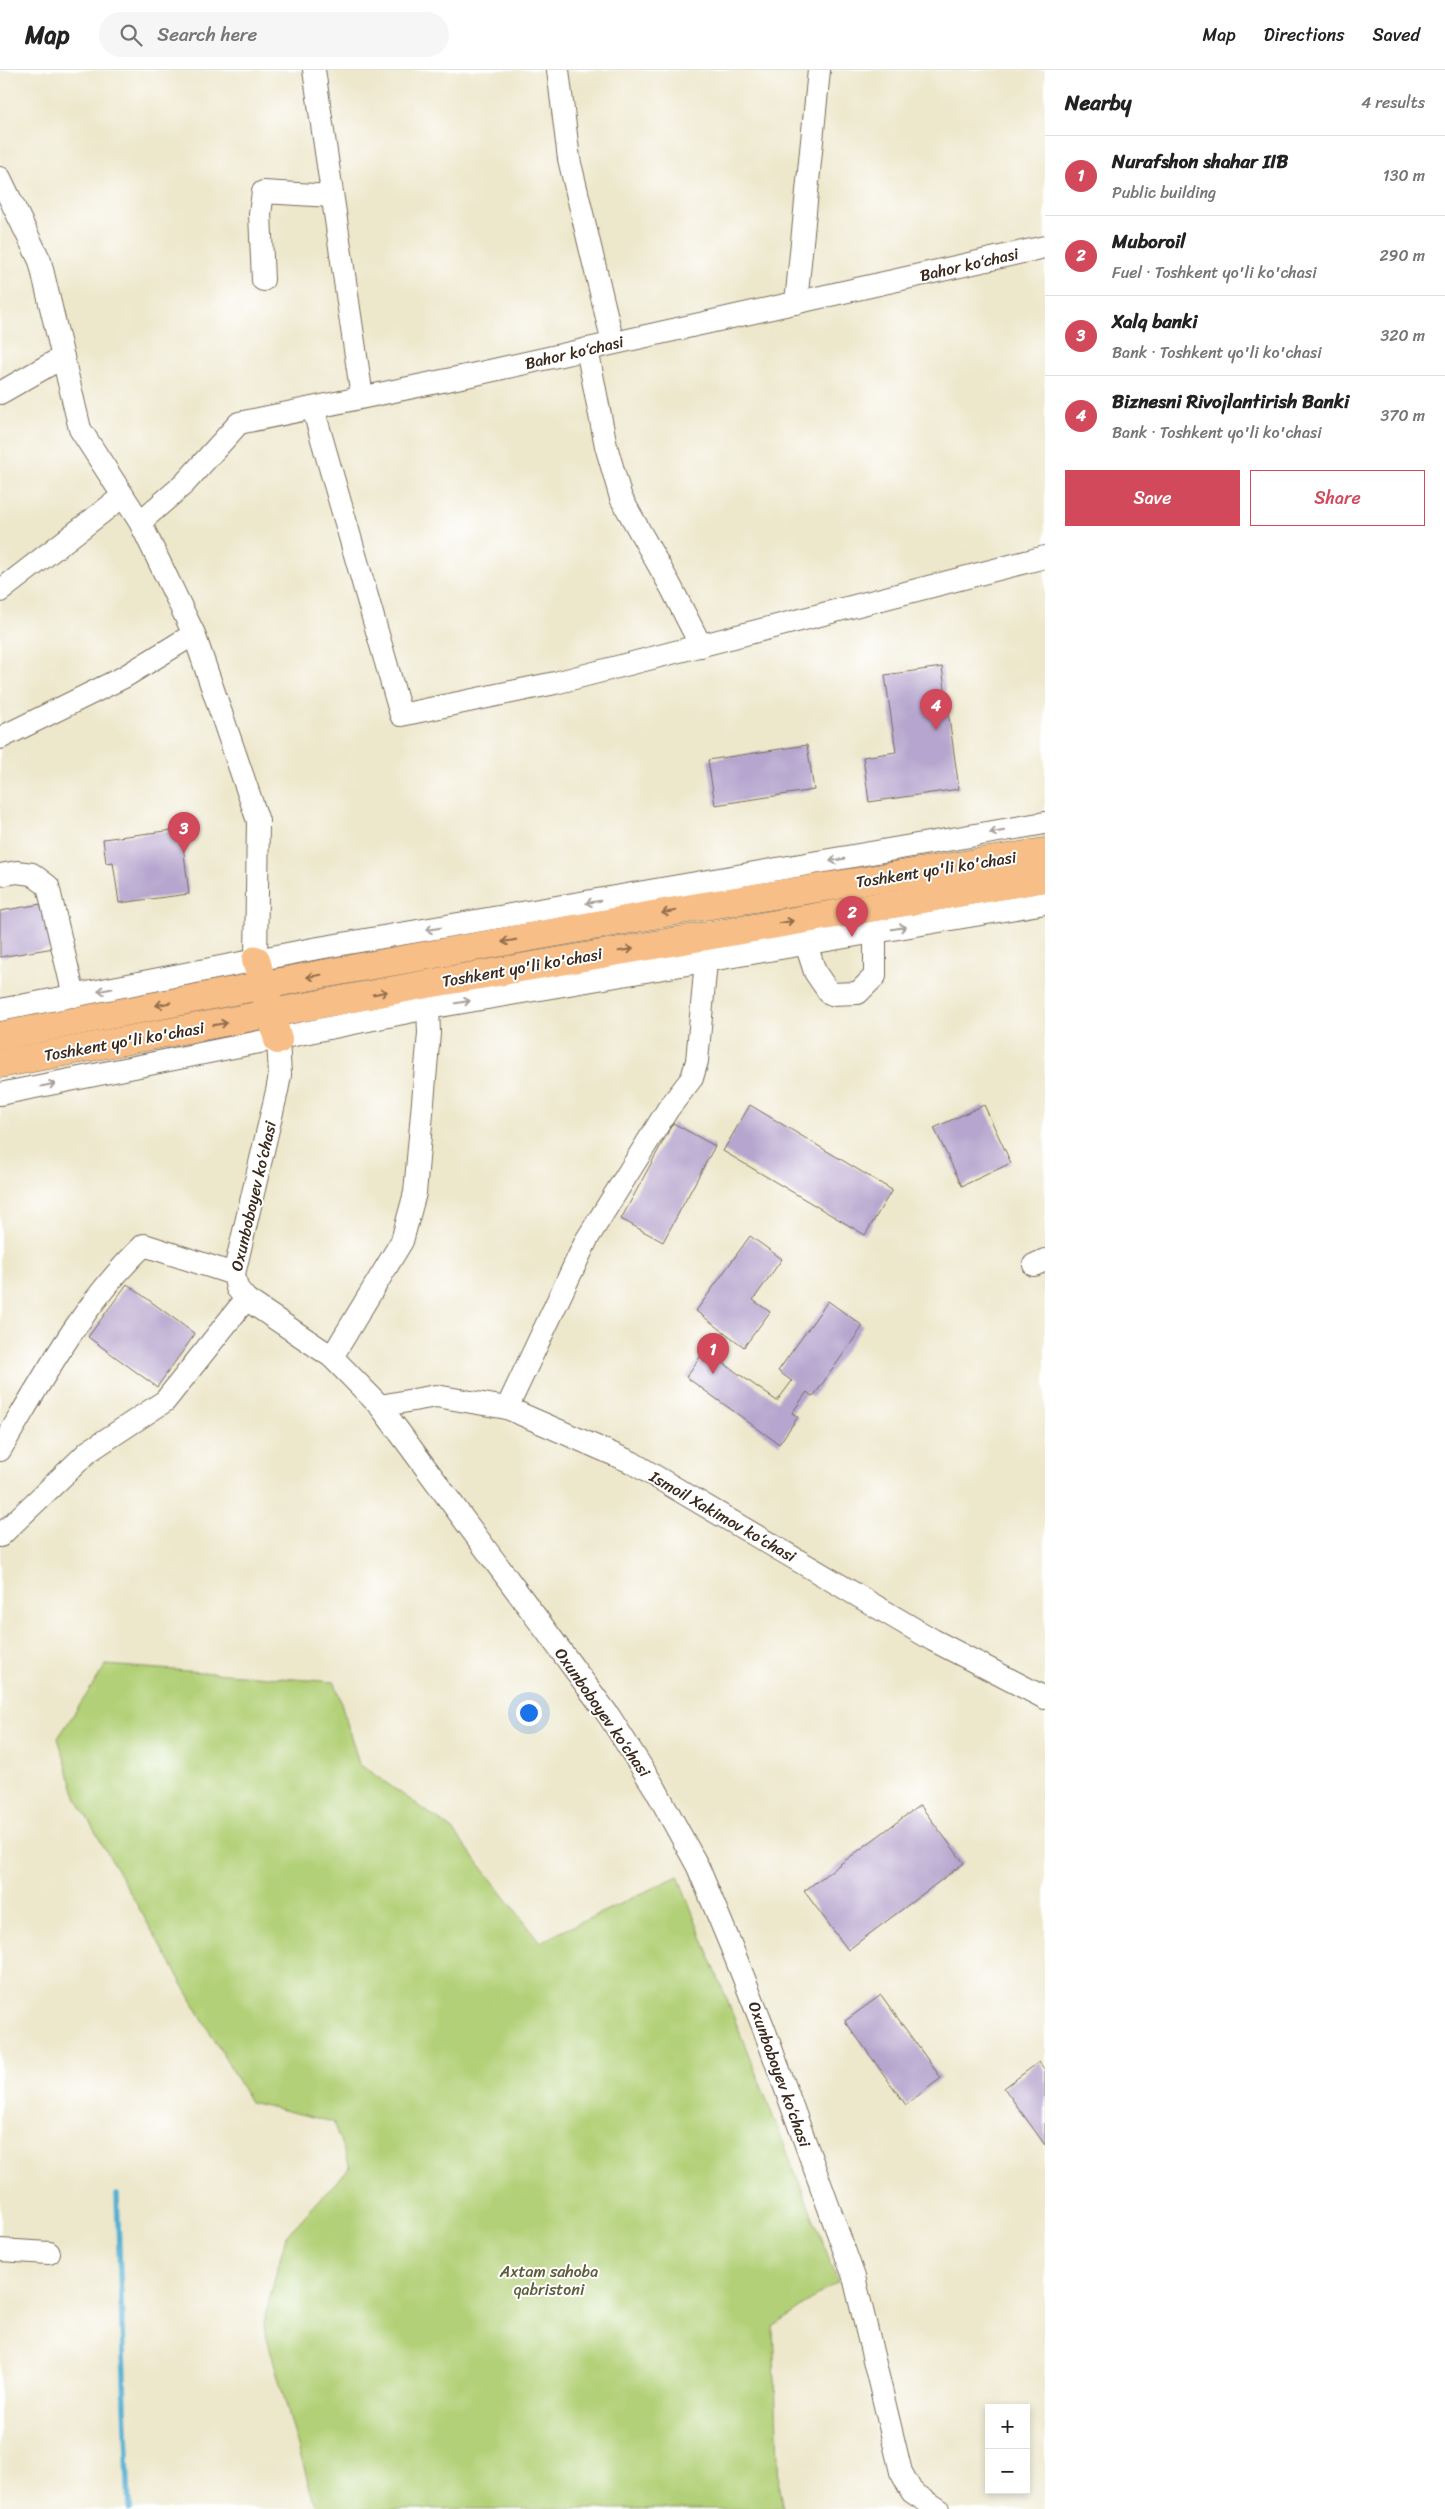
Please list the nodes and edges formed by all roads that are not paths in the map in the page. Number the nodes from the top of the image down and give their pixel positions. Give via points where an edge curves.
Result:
1 (314, 70) edge
2 (558, 70) edge
3 (819, 70) edge
4 (0, 178) edge
5 (332, 196) junction
6 (1045, 247) edge
7 (264, 280) dead end
8 (796, 302) junction
9 (613, 344) junction
10 (587, 349) junction
11 (63, 357) junction
12 (0, 393) edge
13 (362, 398) junction
14 (313, 408) junction
15 (123, 496) junction
16 (140, 522) junction
17 (1045, 557) edge
18 (0, 591) edge
19 (194, 634) junction
20 (701, 646) junction
21 (0, 738) edge
22 (1045, 823) edge
23 (1045, 852) edge
24 (0, 875) edge
25 (1045, 878) edge
26 (696, 896) junction
27 (1045, 903) edge
28 (875, 932) junction
29 (806, 944) junction
30 (706, 961) junction
31 (259, 973) junction
32 (74, 996) junction
33 (428, 1008) junction
34 (0, 1010) edge
35 (274, 1027) junction
36 (0, 1036) edge
37 (0, 1064) edge
38 (0, 1094) edge
39 (234, 1274) junction
40 (246, 1298) junction
41 (332, 1357) junction
42 (380, 1406) junction
43 (507, 1408) junction
44 (0, 1450) edge
45 (0, 1536) edge
46 (1045, 1698) edge
47 (0, 2250) edge
48 (48, 2253) dead end
49 (938, 2509) edge

1 - 5 street
2 - 9 street via 569,159
3 - 8 street
4 - 11 street via 40,261
5 - 7 street via 263,192 260,214
5 - 13 street
6 - 8 street, Bahor ko‘chasi
8 - 9 street, Bahor ko‘chasi
9 - 10 street, Bahor ko‘chasi
10 - 13 street, Bahor ko‘chasi
10 - 20 street via 606,446 621,498
11 - 12 street
11 - 15 street via 80,429
13 - 14 street, Bahor ko‘chasi
14 - 16 street, Bahor ko‘chasi via 239,423 184,484
14 - 20 street via 401,715 555,683
15 - 16 street
15 - 18 street
16 - 19 street
17 - 20 street
19 - 21 street via 124,677
19 - 31 street via 258,820
22 -> 26 street
23 - 26 main road, Toshkent yo'li ko'chasi
24 - 32 street via 32,874 48,886
35 -> 25 main road, Toshkent yo'li ko'chasi via 436,982
26 -> 31 main road, Toshkent yo'li ko'chasi
28 -> 27 street
28 - 29 street
28 - 29 street via 875,976 858,993 830,994 815,972
29 - 30 street
33 -> 30 street
30 - 43 street via 697,1061 692,1078 668,1109 587,1239
31 -> 32 street
31 - 35 main road, Oxunboboyev ko‘chasi
31 -> 36 main road, Toshkent yo'li ko'chasi
32 - 34 street
33 - 35 street
33 - 41 street via 429,1033 415,1193 402,1241
37 -> 35 main road, Toshkent yo'li ko'chasi
38 -> 35 street
35 - 39 street, Oxunboboyev ko‘chasi via 280,1075
39 - 40 street, Oxunboboyev ko‘chasi via 237,1288
39 - 44 street via 144,1245 122,1266 72,1330
40 - 41 street, Oxunboboyev ko‘chasi
40 - 45 street via 165,1401 89,1451
41 - 42 street, Oxunboboyev ko‘chasi
42 - 43 street, Ismoil Xakimov ko‘chasi via 436,1396
42 - 49 street, Oxunboboyev ko‘chasi via 609,1716 656,1790 698,1867 764,2029 854,2277 901,2472 912,2492
43 - 46 street, Ismoil Xakimov ko‘chasi via 631,1462 934,1640
47 - 48 street

